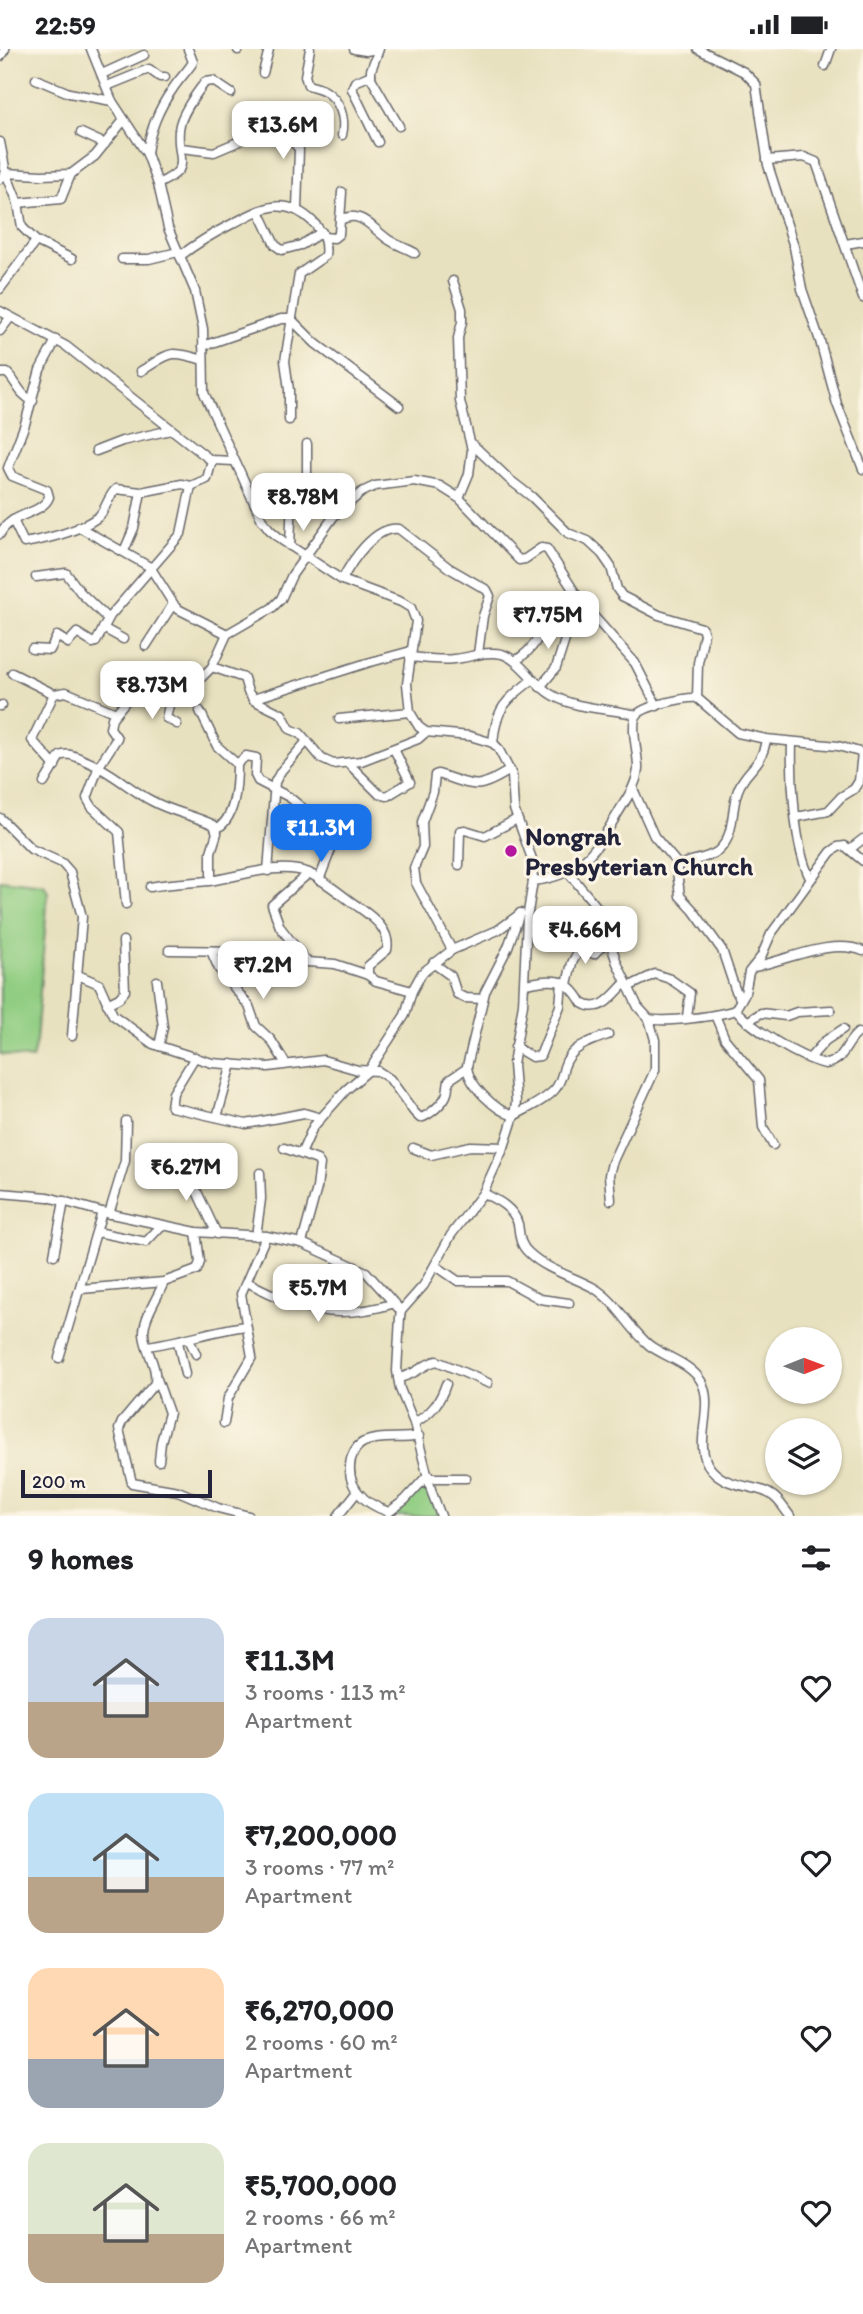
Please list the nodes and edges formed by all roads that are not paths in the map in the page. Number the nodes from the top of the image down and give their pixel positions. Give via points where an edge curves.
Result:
1 (5, 49) edge
2 (91, 49) edge
3 (188, 49) edge
4 (269, 49) edge
5 (310, 49) edge
6 (354, 49) edge
7 (378, 49) edge
8 (698, 49) edge
9 (831, 49) edge
10 (144, 55) dead end
11 (0, 57) edge
12 (825, 66) dead end
13 (263, 73) dead end
14 (102, 74) junction
15 (370, 75) junction
16 (165, 77) dead end
17 (36, 79) dead end
18 (107, 86) junction
19 (231, 93) dead end
20 (112, 100) junction
21 (124, 120) junction
22 (399, 126) dead end
23 (249, 129) dead end
24 (82, 133) dead end
25 (342, 135) dead end
26 (240, 141) dead end
27 (0, 142) edge
28 (378, 142) dead end
29 (104, 145) junction
30 (181, 148) junction
31 (147, 154) junction
32 (767, 160) junction
33 (71, 174) junction
34 (3, 176) edge
35 (158, 184) junction
36 (342, 192) dead end
37 (18, 203) junction
38 (297, 209) junction
39 (259, 211) junction
40 (340, 220) junction
41 (323, 235) junction
42 (36, 241) junction
43 (863, 241) edge
44 (846, 244) junction
45 (415, 253) dead end
46 (179, 254) junction
47 (72, 258) dead end
48 (122, 259) dead end
49 (453, 281) dead end
50 (0, 289) edge
51 (863, 298) edge
52 (0, 311) edge
53 (10, 318) junction
54 (290, 320) junction
55 (0, 331) edge
56 (56, 340) junction
57 (203, 346) junction
58 (203, 360) junction
59 (141, 372) dead end
60 (0, 373) edge
61 (33, 401) junction
62 (399, 406) dead end
63 (289, 421) dead end
64 (171, 430) junction
65 (471, 443) junction
66 (307, 444) dead end
67 (96, 451) dead end
68 (212, 460) junction
69 (234, 461) junction
70 (863, 469) edge
71 (191, 486) junction
72 (141, 492) junction
73 (459, 498) junction
74 (13, 520) junction
75 (79, 527) junction
76 (0, 534) edge
77 (290, 545) junction
78 (124, 551) junction
79 (306, 557) junction
80 (150, 567) junction
81 (36, 577) dead end
82 (342, 580) junction
83 (173, 604) junction
84 (585, 607) junction
85 (547, 615) dead end
86 (108, 619) junction
87 (103, 628) junction
88 (227, 634) junction
89 (123, 639) dead end
90 (146, 646) dead end
91 (32, 649) dead end
92 (410, 654) junction
93 (478, 654) junction
94 (516, 661) junction
95 (212, 667) junction
96 (12, 673) dead end
97 (532, 680) junction
98 (540, 687) junction
99 (54, 694) junction
100 (697, 698) junction
101 (253, 699) junction
102 (170, 701) junction
103 (657, 706) junction
104 (200, 711) dead end
105 (410, 712) junction
106 (116, 713) junction
107 (637, 715) junction
108 (339, 719) dead end
109 (177, 724) dead end
110 (426, 732) junction
111 (766, 739) junction
112 (307, 741) junction
113 (792, 742) junction
114 (493, 743) junction
115 (394, 749) junction
116 (862, 753) edge
117 (348, 763) junction
118 (237, 764) junction
119 (55, 766) junction
120 (99, 766) junction
121 (510, 770) junction
122 (44, 783) dead end
123 (273, 789) junction
124 (633, 789) junction
125 (311, 815) dead end
126 (797, 817) junction
127 (0, 818) edge
128 (517, 819) junction
129 (340, 827) dead end
130 (216, 829) junction
131 (863, 839) edge
132 (850, 849) junction
133 (863, 861) edge
134 (459, 865) dead end
135 (677, 866) junction
136 (268, 871) junction
137 (567, 871) junction
138 (309, 873) junction
139 (810, 879) junction
140 (211, 880) junction
141 (319, 880) junction
142 (533, 881) junction
143 (150, 887) dead end
144 (126, 904) dead end
145 (528, 904) junction
146 (520, 913) junction
147 (546, 930) dead end
148 (612, 935) junction
149 (123, 941) dead end
150 (581, 946) junction
151 (169, 950) dead end
152 (452, 950) junction
153 (211, 951) junction
154 (247, 951) dead end
155 (863, 951) edge
156 (433, 963) junction
157 (754, 967) junction
158 (78, 975) junction
159 (368, 975) junction
160 (157, 981) dead end
161 (525, 983) junction
162 (565, 983) junction
163 (627, 984) junction
164 (412, 991) junction
165 (483, 999) junction
166 (741, 1000) junction
167 (107, 1004) junction
168 (735, 1010) junction
169 (831, 1010) dead end
170 (715, 1015) junction
171 (687, 1017) junction
172 (649, 1019) junction
173 (747, 1022) junction
174 (843, 1029) dead end
175 (858, 1033) dead end
176 (608, 1035) dead end
177 (72, 1036) dead end
178 (159, 1046) junction
179 (515, 1047) junction
180 (195, 1057) junction
181 (810, 1058) junction
182 (232, 1064) junction
183 (286, 1064) junction
184 (467, 1068) junction
185 (370, 1069) junction
186 (514, 1116) junction
187 (217, 1117) junction
188 (321, 1118) junction
189 (126, 1121) dead end
190 (773, 1145) dead end
191 (505, 1147) junction
192 (284, 1148) dead end
193 (413, 1148) dead end
194 (301, 1154) junction
195 (182, 1160) dead end
196 (260, 1173) dead end
197 (0, 1193) edge
198 (483, 1193) junction
199 (611, 1200) dead end
200 (64, 1201) junction
201 (106, 1213) junction
202 (162, 1225) junction
203 (196, 1232) junction
204 (97, 1233) junction
205 (217, 1234) junction
206 (256, 1236) junction
207 (266, 1236) junction
208 (302, 1243) junction
209 (54, 1255) dead end
210 (436, 1266) junction
211 (164, 1282) junction
212 (247, 1282) junction
213 (80, 1289) junction
214 (396, 1303) junction
215 (569, 1303) dead end
216 (401, 1311) junction
217 (245, 1326) junction
218 (190, 1339) junction
219 (178, 1342) junction
220 (148, 1346) junction
221 (196, 1353) dead end
222 (59, 1358) dead end
223 (186, 1374) dead end
224 (156, 1377) junction
225 (398, 1378) junction
226 (488, 1383) dead end
227 (446, 1384) dead end
228 (224, 1423) dead end
229 (414, 1423) junction
230 (419, 1436) junction
231 (159, 1461) dead end
232 (428, 1476) junction
233 (466, 1478) dead end
234 (357, 1492) junction
235 (229, 1514) edge
236 (249, 1516) edge
237 (338, 1516) edge
238 (441, 1516) edge
239 (790, 1516) edge

1 - 11 street
2 - 14 street
3 - 31 street via 193,62 163,105
4 - 13 street
5 - 25 street via 305,80 336,102
6 - 7 street
7 - 15 street
8 - 32 street via 744,72 756,84
9 - 12 street
10 - 14 street
14 - 18 street
15 - 22 street
15 - 28 street via 355,82 352,89
16 - 18 street via 149,69
17 - 20 street via 69,93
18 - 20 street
19 - 30 street via 213,81 205,82 179,127
20 - 21 street
21 - 29 street
21 - 31 street
23 - 38 street via 293,142 299,149
24 - 29 street
26 - 30 street via 214,152
27 - 34 street
29 - 33 street
30 - 35 street via 181,167
31 - 35 street
32 - 44 street via 804,157 816,162
32 - 70 street via 831,384
33 - 34 street
33 - 37 street via 60,200
34 - 37 street
35 - 46 street
36 - 40 street
37 - 42 street via 22,227
38 - 39 street via 277,206
38 - 41 street
39 - 41 street via 282,250
39 - 46 street
40 - 41 street via 338,236
40 - 45 street via 360,217
41 - 54 street via 325,256 299,274
42 - 47 street
42 - 50 street
43 - 44 street
44 - 51 street
46 - 48 street
46 - 57 street via 195,291
49 - 65 street via 462,309 457,338 460,401
52 - 53 street
53 - 55 street
53 - 56 street
54 - 57 street
54 - 62 street
54 - 63 street via 285,361
56 - 61 street via 40,370
56 - 64 street
57 - 58 street
58 - 59 street via 172,353
58 - 69 street via 204,393
60 - 61 street via 11,376 21,394
61 - 74 street via 8,471 43,487 49,497 41,507
64 - 67 street
64 - 68 street
65 - 73 street via 471,466
65 - 100 street via 561,526 593,545 611,567 622,596 659,615 702,628
66 - 77 street via 307,476 294,490 291,502
68 - 69 street
68 - 71 street via 207,479
69 - 77 street via 262,520
71 - 72 street
71 - 80 street via 181,534
72 - 75 street via 116,489 100,515
72 - 78 street
73 - 79 street via 440,486 421,482 375,486 334,516
73 - 84 street via 519,560 547,549
74 - 75 street via 24,543
74 - 76 street
75 - 78 street
77 - 79 street
78 - 80 street
79 - 82 street
79 - 88 street via 277,603
80 - 83 street
80 - 86 street
81 - 86 street via 66,573
82 - 92 street via 411,608 416,621
82 - 93 street via 363,549 386,530 399,529 489,593
83 - 88 street
83 - 90 street
84 - 98 street via 570,624 556,668
84 - 103 street via 626,652
85 - 94 street via 533,648
86 - 87 street
87 - 89 street
87 - 91 street via 95,643 77,633 68,643 57,636 50,650
88 - 95 street
92 - 93 street via 441,660
92 - 101 street
92 - 105 street
93 - 94 street via 496,653
94 - 97 street
95 - 101 street via 244,678
95 - 102 street via 184,695
96 - 99 street
97 - 98 street
97 - 114 street via 500,708
98 - 107 street via 570,704
99 - 106 street via 66,692
99 - 119 street via 32,740
100 - 103 street
100 - 111 street via 738,733
101 - 112 street via 282,714 288,727
102 - 106 street via 130,696
102 - 109 street via 166,718
103 - 107 street
104 - 118 street via 217,746
105 - 108 street
105 - 110 street
106 - 120 street via 110,725 117,738
107 - 124 street via 638,768
110 - 114 street
110 - 115 street
111 - 113 street
111 - 135 street via 762,757 738,790 725,842 714,853
112 - 117 street via 325,761
112 - 123 street via 277,777
113 - 116 street
113 - 126 street
114 - 121 street
115 - 117 street
115 - 117 street via 410,782 387,796
116 - 126 street via 859,781 853,789 828,811
118 - 123 street via 246,756 256,758 256,778
118 - 130 street via 233,803 225,823
119 - 120 street via 64,754
119 - 122 street
120 - 130 street via 171,811 195,816
120 - 144 street via 87,798 119,832
121 - 128 street
121 - 152 street via 482,785 438,774 433,780 414,874
123 - 125 street
123 - 136 street
124 - 135 street via 654,836
124 - 137 street via 599,845
126 - 139 street via 801,858
127 - 158 street via 31,849 62,863 70,872 82,911
128 - 134 street via 485,836 460,831
128 - 142 street via 532,859
129 - 141 street
130 - 140 street
131 - 132 street
132 - 133 street
132 - 139 street via 838,847 831,852
135 - 166 street via 680,896 722,950
136 - 138 street
136 - 140 street
137 - 142 street
137 - 148 street via 608,920
138 - 141 street
138 - 159 street via 272,905 280,927 307,963 335,964
139 - 157 street
140 - 143 street
141 - 159 street via 375,919 384,931 388,948 368,965
142 - 145 street
145 - 146 street
145 - 161 street
146 - 152 street via 498,930
146 - 165 street
147 - 150 street
148 - 150 street via 596,954
148 - 163 street
149 - 167 street via 125,991
150 - 162 street
151 - 153 street
152 - 156 street
153 - 154 street
153 - 183 street via 219,969 249,1006 256,1026
155 - 157 street via 837,946
156 - 164 street
156 - 165 street via 451,975 457,994
157 - 166 street
158 - 167 street via 99,984
158 - 177 street
159 - 164 street
160 - 178 street via 163,1027
161 - 162 street
161 - 179 street
162 - 163 street via 582,1003 594,1007
162 - 179 street via 540,1056 532,1057
163 - 171 street via 655,974 670,979 690,993
163 - 172 street
164 - 185 street via 405,1015
165 - 184 street
166 - 168 street
167 - 178 street via 120,1021
168 - 170 street
168 - 173 street
169 - 173 street via 786,1016 761,1013
170 - 171 street
170 - 190 street via 725,1039 759,1080 763,1127
171 - 172 street
172 - 199 street via 656,1065 612,1163
173 - 181 street
174 - 181 street
175 - 181 street via 836,1061 825,1064
176 - 186 street via 573,1052 552,1092
178 - 180 street
179 - 186 street
180 - 182 street
180 - 187 street via 169,1104 177,1110
182 - 183 street
182 - 187 street
183 - 185 street via 323,1061
184 - 185 street via 449,1080 447,1094 423,1118 390,1079
184 - 186 street via 489,1101
185 - 188 street
186 - 191 street
187 - 188 street via 246,1124 304,1112
188 - 194 street
189 - 201 street via 125,1161
191 - 193 street via 470,1146 431,1154
191 - 198 street
192 - 194 street
194 - 208 street via 317,1160 320,1168
195 - 205 street
196 - 206 street
197 - 200 street
198 - 210 street
198 - 239 street via 513,1215 520,1242 529,1253 596,1289 650,1345 690,1369 704,1390 704,1453 710,1468 734,1484 774,1496
200 - 201 street
200 - 209 street
201 - 202 street
201 - 204 street
202 - 203 street
202 - 204 street via 146,1242
203 - 205 street
203 - 211 street via 199,1268
204 - 213 street
205 - 206 street
206 - 207 street
207 - 208 street
207 - 212 street
208 - 214 street via 366,1272
210 - 215 street via 458,1281 507,1281 540,1299
210 - 216 street
211 - 213 street
211 - 220 street via 145,1328
212 - 214 street via 296,1306 344,1313
212 - 217 street via 241,1298
213 - 222 street
214 - 216 street
216 - 225 street
217 - 218 street
217 - 228 street via 251,1357 228,1398
218 - 219 street
218 - 221 street
219 - 220 street
219 - 223 street
220 - 224 street
224 - 231 street via 169,1413
224 - 235 street via 152,1389 119,1429 130,1481 178,1491
225 - 226 street via 437,1361
225 - 229 street
227 - 229 street via 432,1410
229 - 230 street
230 - 232 street
230 - 234 street via 376,1439 356,1447 349,1476
232 - 233 street
232 - 234 street via 388,1512
232 - 238 street
234 - 237 street
235 - 236 street

